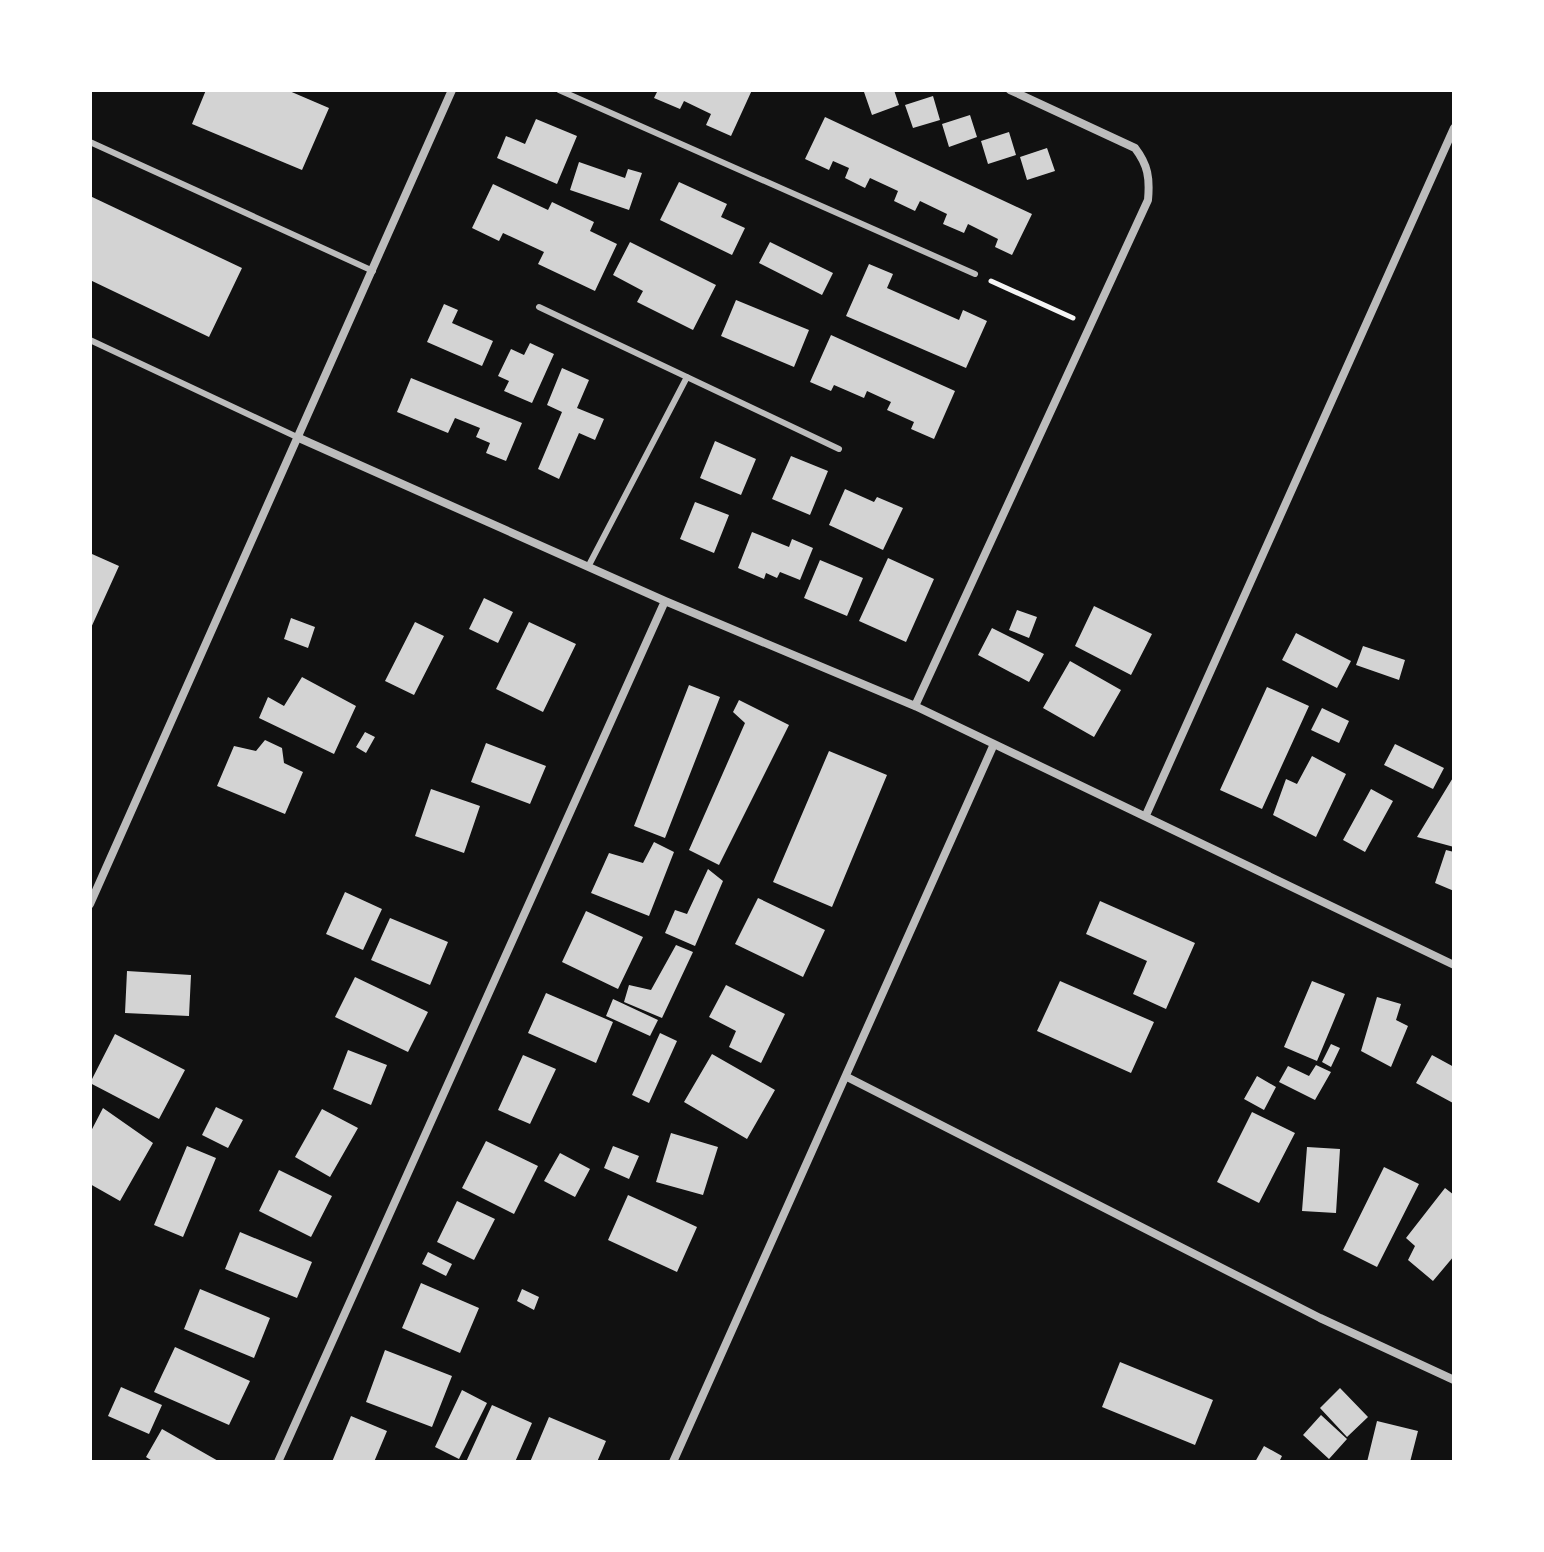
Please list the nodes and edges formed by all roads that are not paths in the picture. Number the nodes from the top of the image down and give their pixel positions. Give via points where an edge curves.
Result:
1 (452, 90) edge
2 (559, 90) edge
3 (1010, 90) edge
4 (1454, 128) edge
5 (90, 142) edge
6 (373, 271) junction
7 (975, 274) road end
8 (539, 307) dead end
9 (90, 340) edge
10 (687, 377) junction
11 (299, 438) junction
12 (839, 449) dead end
13 (588, 567) junction
14 (665, 601) junction
15 (915, 706) junction
16 (994, 744) junction
17 (1146, 815) junction
18 (90, 904) edge
19 (1454, 965) edge
20 (847, 1077) junction
21 (1454, 1380) edge
22 (278, 1462) edge
23 (673, 1462) edge

1 - 6 street
2 - 7 lane
3 - 15 street via 1135,148 1146,163 1148,200
4 - 17 street
5 - 6 lane
6 - 11 street
8 - 10 lane
9 - 11 lane
10 - 12 lane
10 - 13 lane
11 - 13 street
11 - 18 street
13 - 14 street
14 - 15 street
14 - 22 street
15 - 16 street
16 - 17 street
16 - 20 street
17 - 19 street
20 - 21 street via 1320,1318
20 - 23 street

